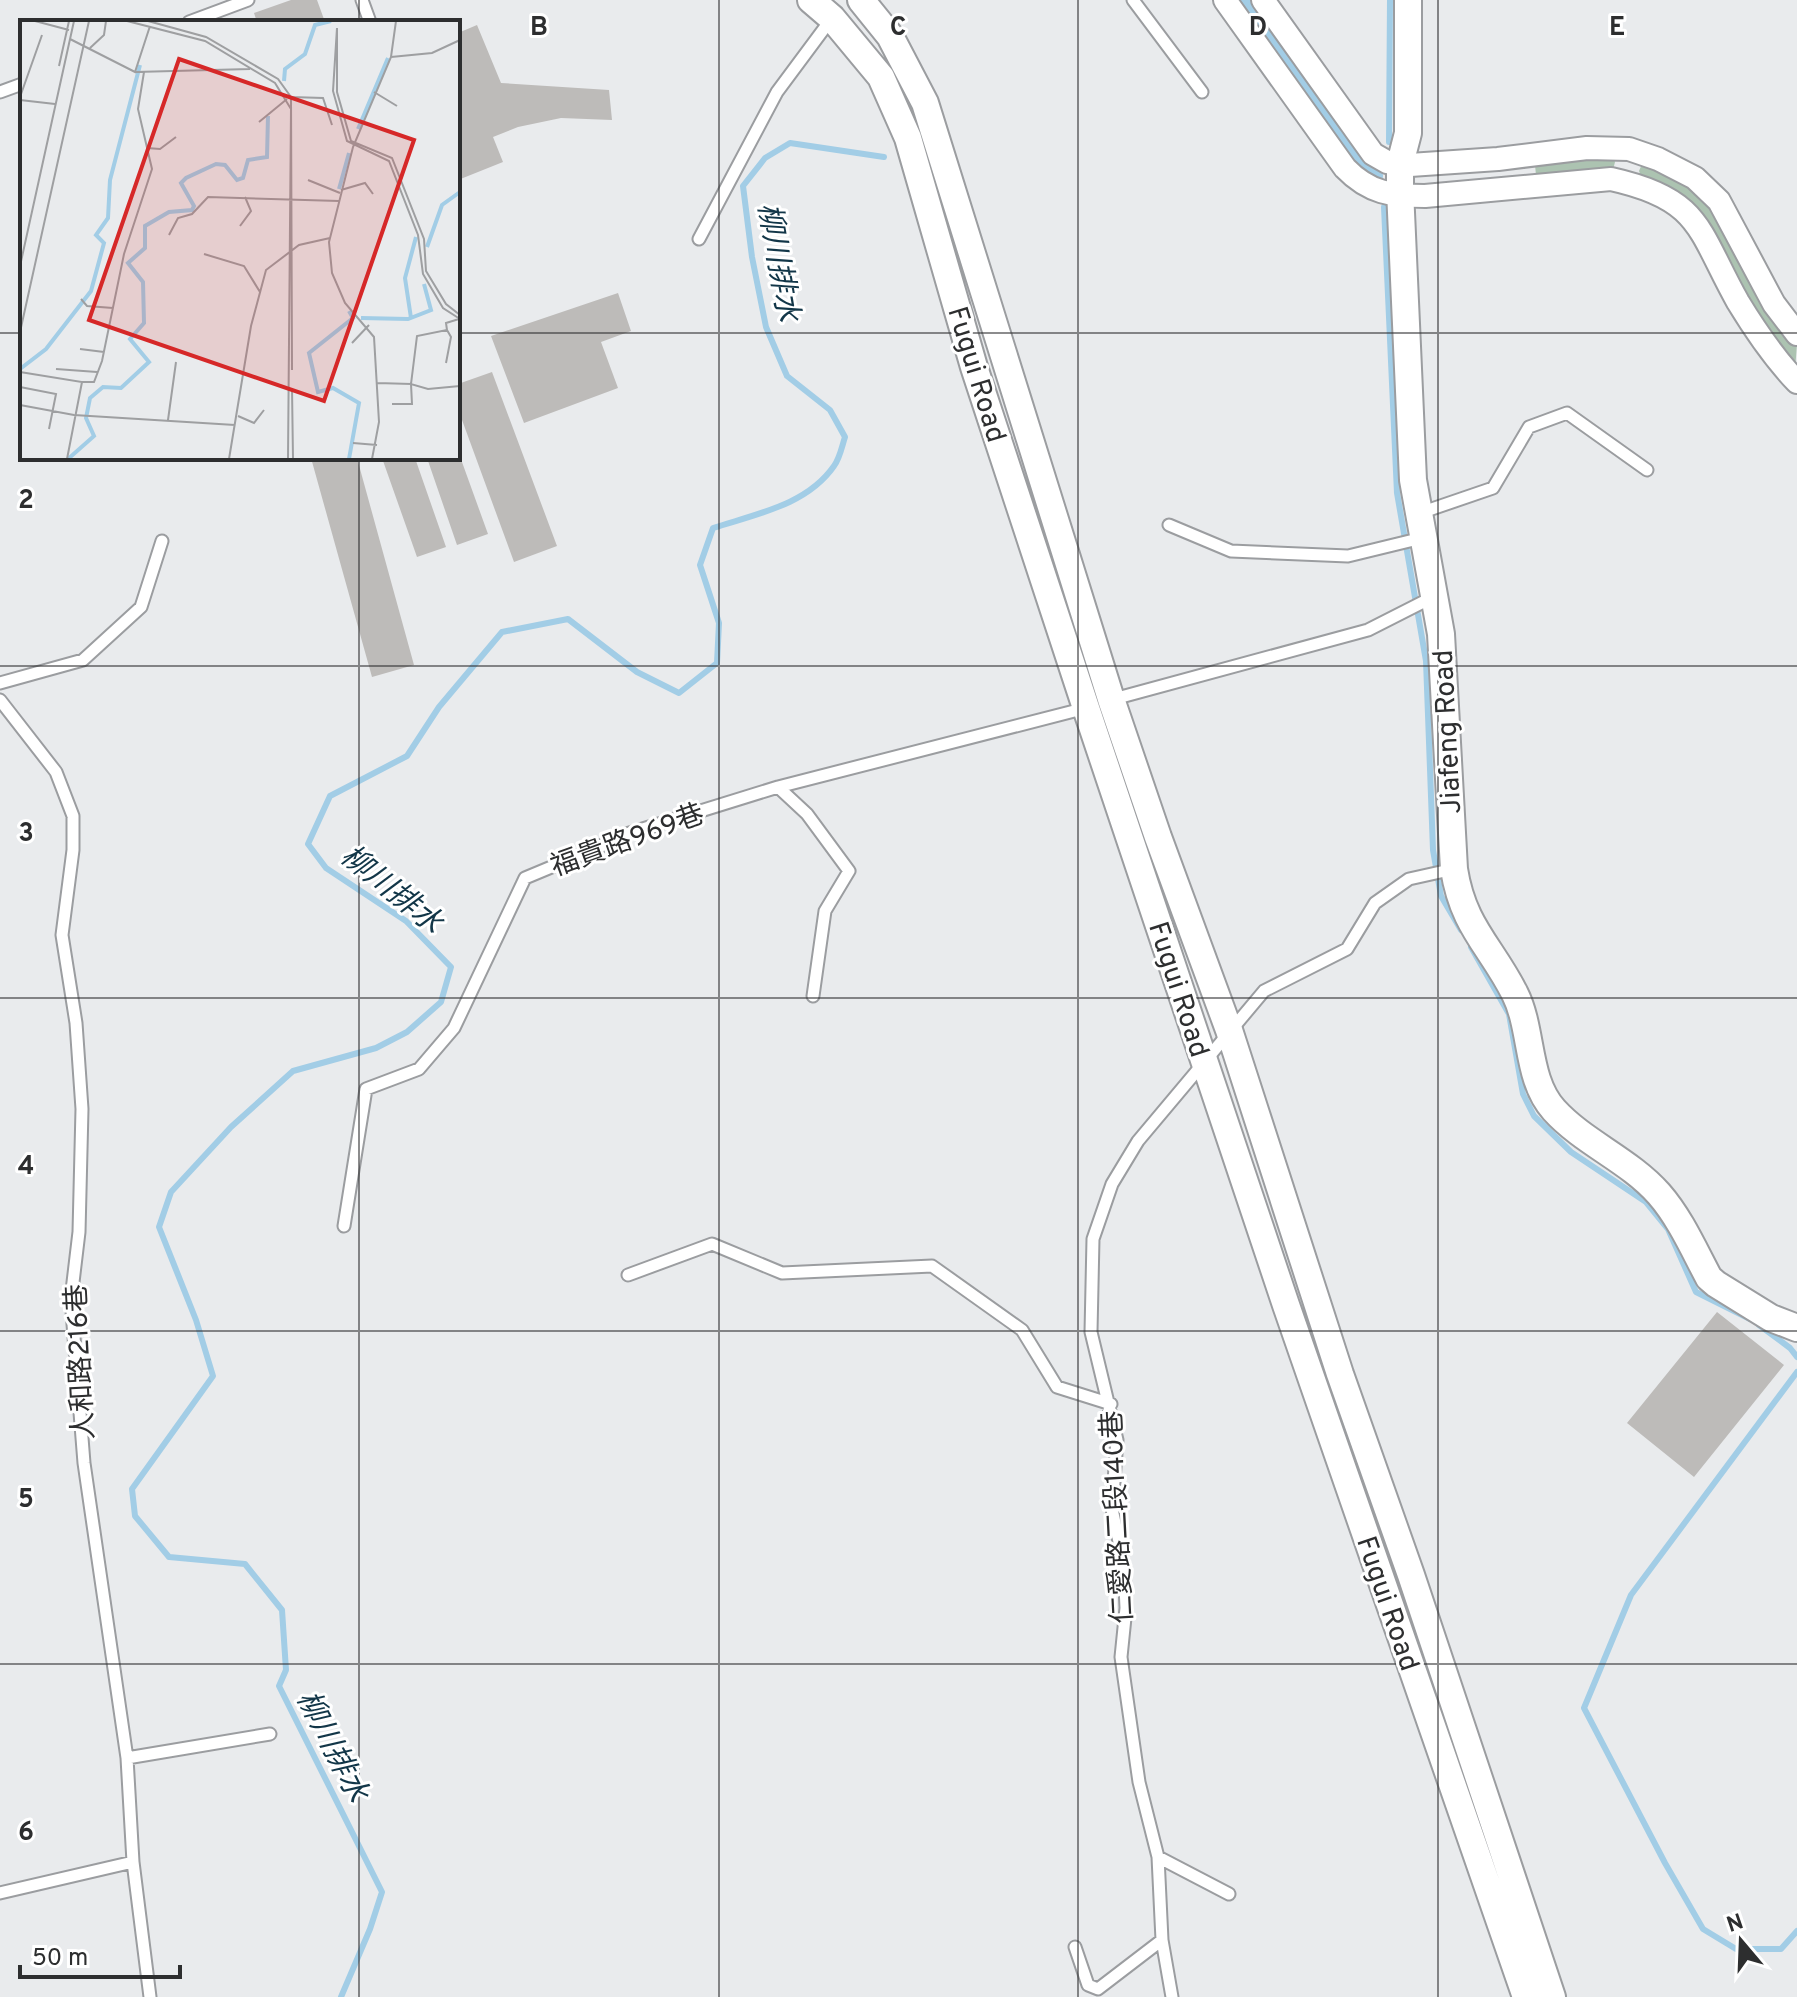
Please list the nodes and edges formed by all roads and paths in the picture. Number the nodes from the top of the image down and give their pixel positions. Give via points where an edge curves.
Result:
1 (248, 0) edge
2 (362, 0) edge
3 (811, 0) edge
4 (861, 0) edge
5 (1133, 0) edge
6 (1225, 0) edge
7 (1263, 0) edge
8 (1408, 0) edge
9 (832, 18) junction
10 (194, 20) edge
11 (369, 20) edge
12 (20, 85) edge
13 (0, 92) edge
14 (1202, 92) dead end
15 (1629, 149) junction
16 (1400, 164) junction
17 (1624, 182) junction
18 (1400, 196) junction
19 (699, 239) dead end
20 (1797, 334) edge
21 (1797, 382) edge
22 (1647, 470) dead end
23 (1169, 525) dead end
24 (1420, 526) junction
25 (162, 541) dead end
26 (1433, 597) junction
27 (0, 683) edge
28 (1111, 699) junction
29 (0, 700) edge
30 (1086, 708) junction
31 (778, 787) junction
32 (1454, 869) junction
33 (813, 996) dead end
34 (1229, 1030) junction
35 (1203, 1060) junction
36 (344, 1226) dead end
37 (628, 1275) dead end
38 (1797, 1328) edge
39 (1111, 1404) junction
40 (270, 1734) dead end
41 (127, 1758) junction
42 (1158, 1857) junction
43 (133, 1862) junction
44 (0, 1893) edge
45 (1229, 1894) dead end
46 (1162, 1940) junction
47 (1075, 1947) dead end
48 (150, 1997) edge
49 (1172, 1997) edge
50 (1526, 1997) edge
51 (1552, 1997) edge

1 - 10 lane
2 - 11 lane
3 - 9 street, Fugui Road
4 - 28 street, Fugui Road via 890,36 925,103
5 - 14 lane
6 - 18 street via 1345,168 1364,186
7 - 16 street via 1373,154
8 - 16 street, Jiafeng Road via 1408,133
9 - 19 lane via 777,92
9 - 30 street, Fugui Road via 881,77 908,138 974,367
12 - 13 lane
15 - 16 street
15 - 17 street
15 - 20 street via 1681,170 1708,189
16 - 18 street, Jiafeng Road
17 - 18 street via 1591,179
17 - 21 street via 1676,204 1702,229 1739,302
18 - 24 street, Jiafeng Road via 1413,480
22 - 24 lane via 1567,413 1529,427 1493,488
23 - 24 lane via 1231,551 1348,556
24 - 26 street, Jiafeng Road
25 - 27 lane via 141,607 83,660
26 - 28 lane, 福貴路969巷 via 1368,630
26 - 32 street, Jiafeng Road via 1441,634
28 - 30 lane, 福貴路969巷
28 - 34 street, Fugui Road
29 - 41 lane, 人和路216巷 via 56,772 73,816 62,935 82,1109 79,1232 71,1299 84,1463
30 - 31 lane, 福貴路969巷
30 - 35 street, Fugui Road
31 - 33 lane via 807,814 849,871 825,911
31 - 36 lane, 福貴路969巷 via 620,836 525,878 454,1028 419,1069 366,1089
32 - 34 lane, 仁愛路二段140巷 via 1409,879 1375,903 1347,949 1264,991
32 - 38 street, Jiafeng Road via 1466,915 1515,994 1551,1107 1658,1193 1709,1278 1771,1318
34 - 35 lane, 仁愛路二段140巷
34 - 51 street, Fugui Road
35 - 39 lane, 仁愛路二段140巷 via 1138,1141 1112,1184 1093,1239 1091,1332
35 - 50 street, Fugui Road
37 - 39 lane via 712,1244 782,1273 932,1266 1022,1330 1057,1387
39 - 42 lane, 仁愛路二段140巷 via 1117,1440 1112,1509 1124,1565 1126,1608 1121,1657 1139,1782
40 - 41 lane
41 - 43 lane, 人和路216巷
42 - 45 lane
42 - 46 lane, 仁愛路二段140巷
43 - 44 lane
43 - 48 lane, 人和路216巷
46 - 47 lane via 1098,1989 1088,1985
46 - 49 lane, 仁愛路二段140巷

